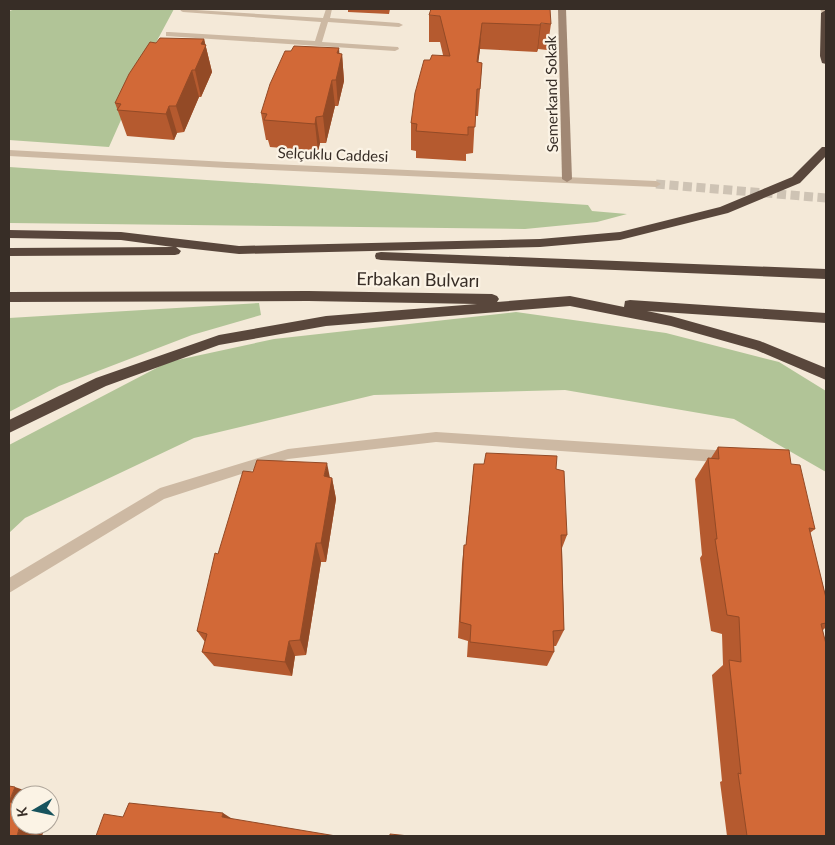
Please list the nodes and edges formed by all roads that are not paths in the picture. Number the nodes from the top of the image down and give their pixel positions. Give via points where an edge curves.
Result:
1 (329, 9) edge
2 (562, 9) edge
3 (824, 9) edge
4 (183, 10) dead end
5 (826, 13) edge
6 (326, 20) junction
7 (399, 24) dead end
8 (169, 34) dead end
9 (318, 44) junction
10 (395, 49) dead end
11 (826, 61) edge
12 (826, 150) edge
13 (9, 153) edge
14 (567, 179) junction
15 (656, 184) tunnel mouth
16 (9, 234) edge
17 (239, 250) junction
18 (9, 252) edge
19 (826, 274) edge
20 (9, 297) edge
21 (570, 301) junction
22 (826, 318) edge
23 (826, 374) edge
24 (9, 428) edge
25 (743, 458) edge
26 (9, 586) edge

1 - 6 lane
2 - 14 street, Semerkand Sokak
3 - 5 street
4 - 6 lane
5 - 11 highway
6 - 7 lane
6 - 9 lane
8 - 9 lane
9 - 10 lane
12 - 17 highway via 796,180 724,210 620,236 540,243
13 - 14 street, Selçuklu Caddesi
14 - 15 street, Selçuklu Caddesi
16 - 17 highway via 122,236
17 - 18 highway, Erbakan Bulvarı
17 - 19 highway, Erbakan Bulvarı
20 - 21 highway, Erbakan Bulvarı via 308,296
21 - 22 highway, Erbakan Bulvarı
21 - 23 highway via 671,321 760,346
21 - 24 highway via 326,320 219,340 101,382
25 - 26 street via 436,437 288,454 160,494

